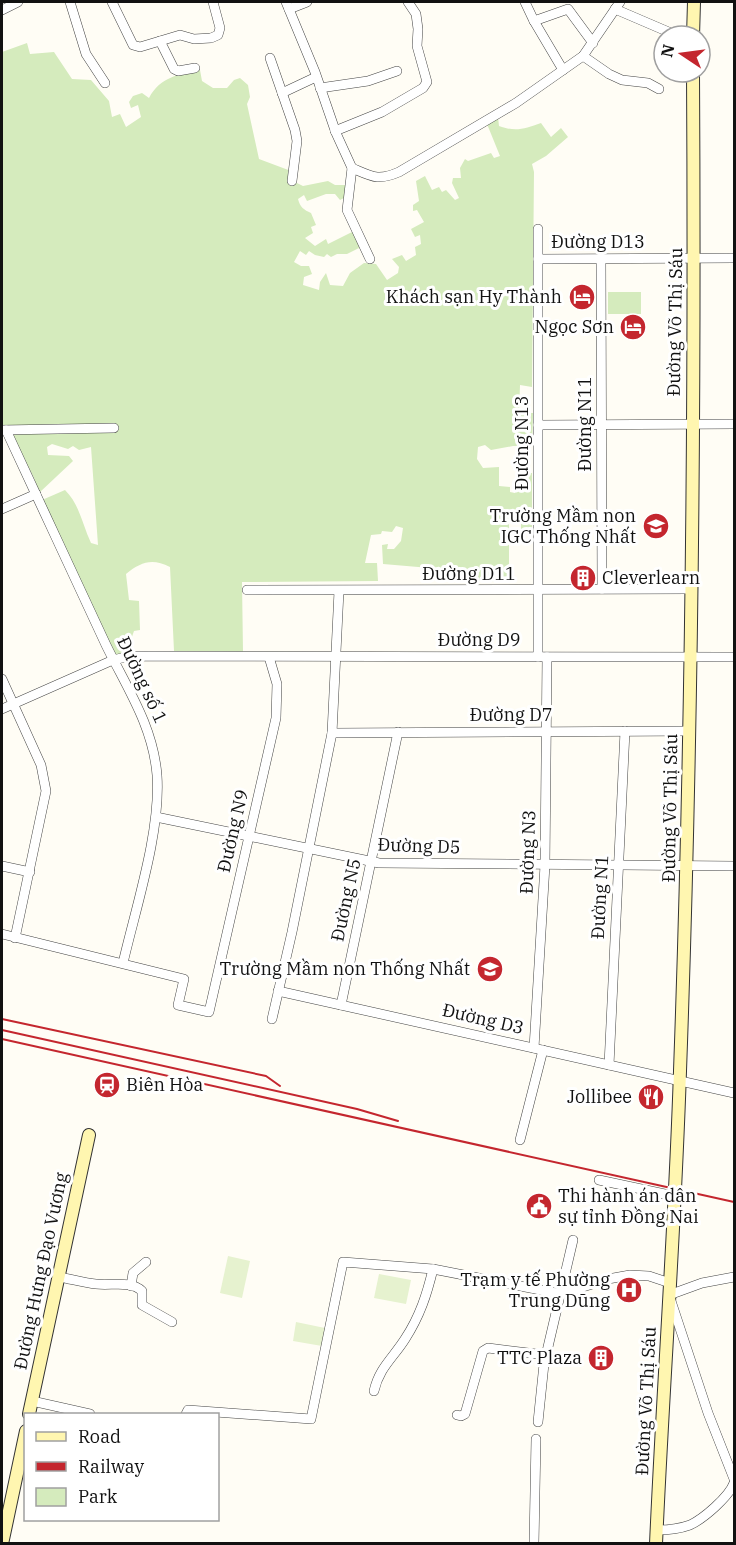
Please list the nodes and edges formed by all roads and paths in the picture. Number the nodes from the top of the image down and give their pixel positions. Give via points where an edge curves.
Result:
1 (18, 2) edge
2 (70, 2) edge
3 (112, 2) edge
4 (213, 2) edge
5 (308, 2) edge
6 (408, 2) edge
7 (525, 2) edge
8 (694, 2) edge
9 (288, 5) edge
10 (618, 5) edge
11 (2, 10) edge
12 (534, 21) junction
13 (655, 24) edge
14 (693, 24) edge
15 (160, 40) junction
16 (593, 43) junction
17 (584, 56) junction
18 (270, 58) dead end
19 (195, 68) dead end
20 (563, 70) junction
21 (397, 71) dead end
22 (316, 77) junction
23 (105, 83) dead end
24 (693, 84) edge
25 (320, 88) junction
26 (659, 89) dead end
27 (282, 93) junction
28 (335, 132) junction
29 (352, 168) junction
30 (292, 181) dead end
31 (538, 229) dead end
32 (538, 258) junction
33 (602, 258) junction
34 (694, 258) junction
35 (735, 258) edge
36 (370, 259) dead end
37 (692, 424) junction
38 (735, 424) edge
39 (538, 425) junction
40 (601, 425) junction
41 (114, 428) dead end
42 (4, 430) edge
43 (36, 494) junction
44 (2, 509) edge
45 (602, 589) junction
46 (691, 589) junction
47 (247, 590) dead end
48 (538, 590) junction
49 (339, 591) junction
50 (690, 656) junction
51 (269, 657) junction
52 (336, 657) junction
53 (543, 657) junction
54 (735, 657) edge
55 (114, 660) junction
56 (2, 679) edge
57 (13, 704) junction
58 (2, 710) edge
59 (625, 731) junction
60 (690, 731) junction
61 (398, 732) junction
62 (547, 732) junction
63 (332, 733) junction
64 (156, 817) junction
65 (248, 837) junction
66 (309, 850) junction
67 (371, 862) junction
68 (545, 865) junction
69 (618, 865) junction
70 (2, 866) edge
71 (687, 866) junction
72 (735, 866) edge
73 (30, 872) junction
74 (2, 934) edge
75 (15, 938) junction
76 (123, 963) junction
77 (278, 991) junction
78 (341, 1005) junction
79 (272, 1019) dead end
80 (539, 1049) junction
81 (609, 1065) junction
82 (680, 1081) junction
83 (735, 1093) edge
84 (89, 1135) dead end
85 (520, 1140) dead end
86 (599, 1180) dead end
87 (674, 1196) junction
88 (573, 1240) dead end
89 (146, 1262) dead end
90 (433, 1269) junction
91 (59, 1277) junction
92 (735, 1277) edge
93 (131, 1286) junction
94 (669, 1289) junction
95 (561, 1294) junction
96 (172, 1322) dead end
97 (545, 1355) junction
98 (374, 1391) dead end
99 (32, 1401) junction
100 (29, 1413) edge
101 (86, 1413) edge
102 (186, 1413) edge
103 (457, 1415) dead end
104 (538, 1422) dead end
105 (24, 1438) edge
106 (536, 1439) dead end
107 (735, 1481) edge
108 (6, 1504) edge
109 (657, 1530) junction
110 (2, 1544) edge
111 (534, 1544) edge
112 (656, 1544) edge

1 - 11 street
2 - 23 street via 86,54
3 - 15 street via 136,47
4 - 15 street via 220,28 218,35 194,39 180,35
5 - 9 street
6 - 28 street via 416,14 417,46 427,82 382,112
7 - 12 street
8 - 14 main road
9 - 22 street
10 - 13 street
10 - 16 street
12 - 16 street via 568,9
12 - 20 street
15 - 19 street via 174,69
16 - 17 street
17 - 20 street
17 - 26 street via 622,80 648,83
18 - 27 street
20 - 29 street via 516,103 399,172 381,178
21 - 25 street via 368,81
22 - 25 street
22 - 27 street
24 - 34 main road, Đường Võ Thị Sáu
25 - 28 street
27 - 30 street via 297,141
28 - 29 street
29 - 36 street via 347,210
31 - 32 street, Đường N13
32 - 33 street, Đường D13
32 - 39 street, Đường N13
33 - 34 street, Đường D13
33 - 40 street, Đường N11
34 - 35 street, Đường D13
34 - 37 main road, Đường Võ Thị Sáu
37 - 38 street
37 - 40 street
37 - 46 main road, Đường Võ Thị Sáu
39 - 40 street
39 - 48 street, Đường N13
40 - 45 street, Đường N11
41 - 42 street
42 - 43 street, Đường số 1
43 - 44 street
43 - 55 street, Đường số 1
45 - 46 street, Đường D11
45 - 48 street, Đường D11
46 - 50 main road, Đường Võ Thị Sáu
47 - 49 street, Đường D11
48 - 49 street, Đường D11
48 - 53 street, Đường N13
49 - 52 street
50 - 53 street, Đường D9
50 - 54 street, Đường D9
50 - 60 main road, Đường Võ Thị Sáu
51 - 52 street, Đường D9
51 - 55 street, Đường D9 via 138,656
51 - 65 street, Đường N9 via 278,684 276,718
52 - 53 street, Đường D9
52 - 63 street
53 - 62 street, Đường N3
55 - 57 street, Đường D9
55 - 64 street, Đường số 1 via 144,719 154,750
56 - 57 street
57 - 58 street, Đường D9
57 - 73 street via 41,765 45,783 45,802
59 - 60 street, Đường D7
59 - 62 street, Đường D7
59 - 69 street, Đường N1
60 - 71 main road, Đường Võ Thị Sáu
61 - 62 street, Đường D7
61 - 63 street, Đường D7
61 - 67 street, Đường N5
62 - 68 street, Đường N3
63 - 66 street
64 - 65 street, Đường D5
64 - 76 street, Đường số 1
65 - 66 street, Đường D5
65 - 76 street, Đường N9 via 209,1012 178,1005 184,979
66 - 67 street, Đường D5
66 - 77 street
67 - 68 street, Đường D5
67 - 78 street, Đường N5
68 - 69 street, Đường D5
68 - 80 street, Đường N3
69 - 71 street, Đường D5
69 - 81 street, Đường N1
70 - 73 street
71 - 72 street, Đường D5
71 - 82 main road, Đường Võ Thị Sáu
73 - 75 street
74 - 75 street
75 - 76 street
77 - 78 street, Đường D3
77 - 79 street
78 - 80 street, Đường D3
80 - 81 street, Đường D3
80 - 85 street, Đường N3
81 - 82 street, Đường D3
82 - 83 street, Đường D3
82 - 87 main road, Đường Võ Thị Sáu
84 - 91 main road, Đường Hưng Đạo Vương
86 - 87 street
87 - 94 main road, Đường Võ Thị Sáu
88 - 95 street
89 - 93 street via 134,1273
90 - 95 street
90 - 98 street via 422,1309 377,1376
90 - 102 street via 343,1262 311,1419 188,1410
91 - 93 street
91 - 99 main road, Đường Hưng Đạo Vương
92 - 94 street
93 - 96 street via 141,1289 142,1305
94 - 95 street via 649,1276 630,1275
94 - 107 street via 708,1413
94 - 109 main road, Đường Võ Thị Sáu
95 - 97 street
97 - 103 street via 488,1348 483,1351 465,1414
97 - 104 street
99 - 100 main road, Đường Hưng Đạo Vương
99 - 101 street
105 - 108 main road
106 - 111 street
107 - 109 street via 721,1501 691,1524
108 - 110 main road
109 - 112 main road, Đường Võ Thị Sáu

